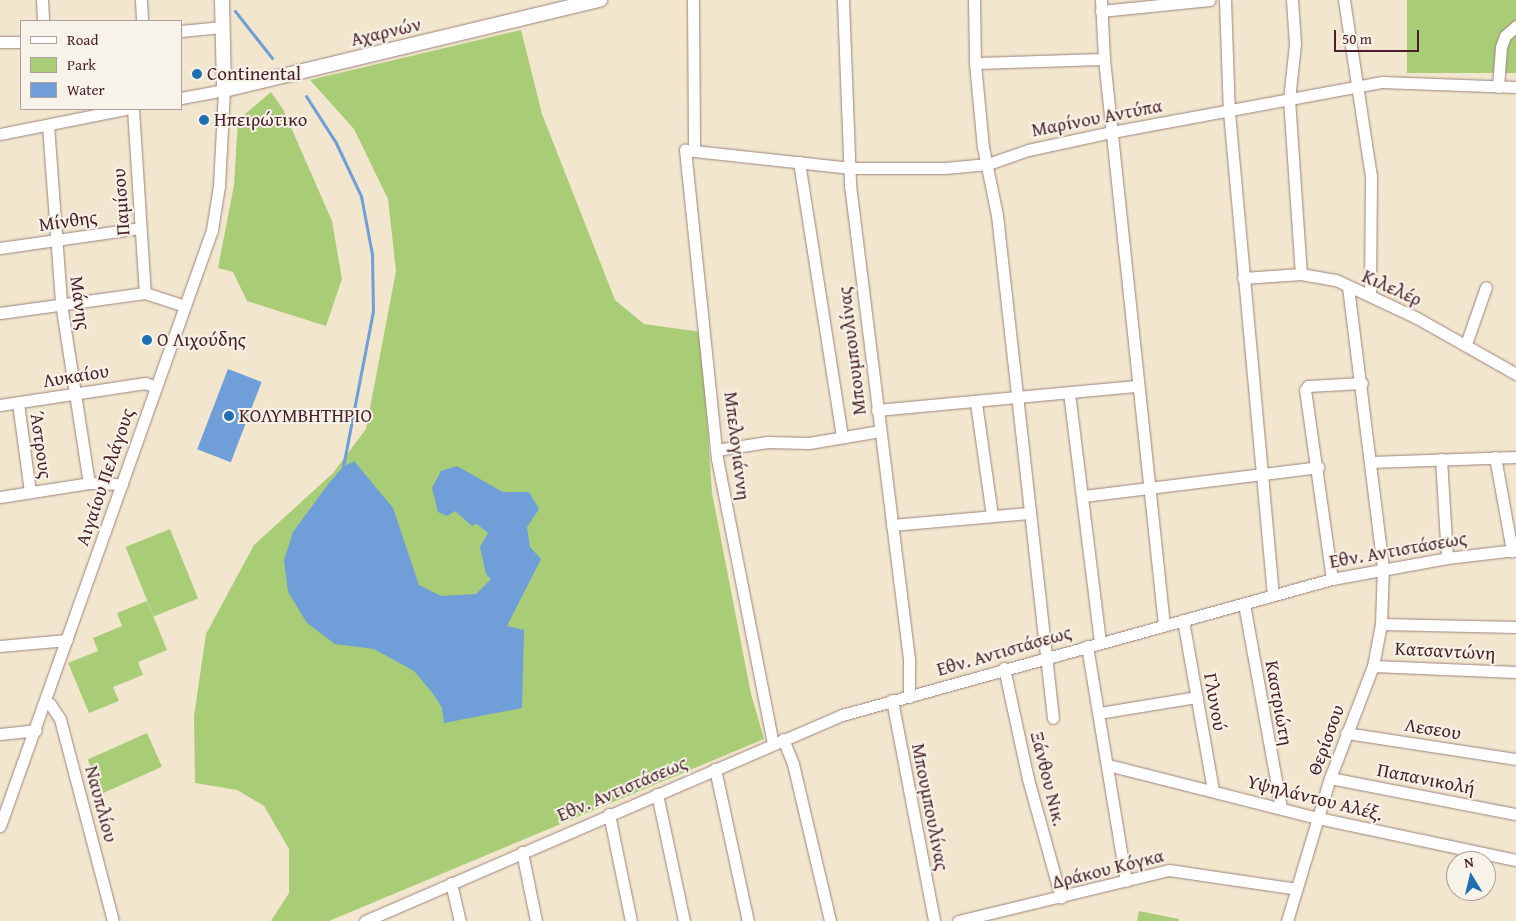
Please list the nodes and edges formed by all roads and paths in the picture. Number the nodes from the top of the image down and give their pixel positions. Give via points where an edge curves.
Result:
1 (42, 0) edge
2 (141, 0) edge
3 (222, 0) edge
4 (600, 0) edge
5 (693, 0) edge
6 (843, 0) edge
7 (974, 0) edge
8 (1210, 0) edge
9 (1225, 0) edge
10 (1292, 0) edge
11 (1344, 0) edge
12 (1101, 6) edge
13 (43, 20) edge
14 (142, 20) edge
15 (1516, 26) edge
16 (222, 27) junction
17 (182, 31) edge
18 (0, 42) edge
19 (20, 42) edge
20 (1104, 59) junction
21 (975, 63) junction
22 (1360, 87) junction
23 (1498, 87) junction
24 (1516, 87) edge
25 (224, 90) junction
26 (182, 98) edge
27 (1289, 99) junction
28 (120, 110) edge
29 (132, 110) edge
30 (1229, 112) junction
31 (48, 125) junction
32 (1112, 132) junction
33 (0, 134) edge
34 (689, 150) junction
35 (799, 162) junction
36 (988, 164) junction
37 (851, 168) junction
38 (140, 228) junction
39 (0, 235) edge
40 (54, 240) junction
41 (0, 248) edge
42 (1301, 274) junction
43 (1243, 278) junction
44 (1348, 287) junction
45 (1486, 287) dead end
46 (145, 293) junction
47 (1370, 295) junction
48 (61, 303) junction
49 (185, 306) junction
50 (0, 313) edge
51 (1466, 344) junction
52 (1516, 374) edge
53 (1362, 383) junction
54 (1138, 386) junction
55 (156, 387) junction
56 (1069, 393) junction
57 (76, 394) junction
58 (1015, 398) junction
59 (18, 403) junction
60 (976, 403) junction
61 (0, 405) edge
62 (877, 410) junction
63 (880, 432) junction
64 (842, 438) junction
65 (716, 450) junction
66 (1495, 457) junction
67 (1516, 457) edge
68 (1441, 459) junction
69 (1370, 462) junction
70 (1318, 467) junction
71 (1262, 475) junction
72 (89, 483) junction
73 (122, 484) junction
74 (1150, 490) junction
75 (30, 492) junction
76 (1083, 496) junction
77 (0, 497) edge
78 (1028, 513) junction
79 (992, 516) junction
80 (892, 525) junction
81 (1514, 550) edge
82 (1447, 558) junction
83 (1383, 568) junction
84 (1332, 579) junction
85 (1273, 596) junction
86 (1244, 604) junction
87 (1183, 620) junction
88 (1381, 624) junction
89 (1164, 625) junction
90 (1516, 626) edge
91 (67, 640) junction
92 (1100, 643) junction
93 (0, 646) edge
94 (1087, 646) junction
95 (1045, 657) junction
96 (1373, 666) junction
97 (1004, 668) junction
98 (1516, 672) edge
99 (909, 697) junction
100 (1197, 697) junction
101 (892, 700) junction
102 (45, 702) junction
103 (1098, 713) junction
104 (1053, 718) dead end
105 (36, 730) junction
106 (1346, 733) junction
107 (0, 734) edge
108 (778, 742) junction
109 (1516, 759) edge
110 (1108, 765) junction
111 (715, 769) junction
112 (1330, 778) junction
113 (1213, 790) junction
114 (656, 794) junction
115 (1281, 808) junction
116 (609, 814) junction
117 (1516, 814) edge
118 (1318, 818) junction
119 (0, 826) edge
120 (522, 852) junction
121 (1516, 860) edge
122 (1126, 880) junction
123 (451, 883) junction
124 (1297, 889) junction
125 (1061, 898) junction
126 (113, 921) edge
127 (365, 921) edge
128 (460, 921) edge
129 (536, 921) edge
130 (630, 921) edge
131 (684, 921) edge
132 (748, 921) edge
133 (830, 921) edge
134 (934, 921) edge
135 (958, 921) edge
136 (1287, 921) edge

1 - 13 street
2 - 14 street
3 - 16 main road, Αιγαίου Πελάγους
4 - 25 main road, Αχαρνών
5 - 34 street, Μπελογιάννη
6 - 37 street, Μπουμπουλίνας
7 - 21 street
8 - 12 street
9 - 30 street
10 - 27 street via 1295,44
11 - 22 street
12 - 20 street
15 - 23 street via 1505,36 1501,47
16 - 17 street
16 - 25 main road, Αιγαίου Πελάγους
18 - 19 street
20 - 21 street
20 - 32 street
21 - 36 street via 982,147
22 - 23 street, Μαρίνου Αντύπα via 1395,81 1426,86
22 - 27 street, Μαρίνου Αντύπα
22 - 47 street via 1373,206
23 - 24 street, Μαρίνου Αντύπα
25 - 26 street, Αχαρνών
25 - 49 street, Αιγαίου Πελάγους via 212,230
27 - 30 street, Μαρίνου Αντύπα
27 - 42 street
28 - 31 street
29 - 38 street, Παμίσου
30 - 32 street, Μαρίνου Αντύπα
30 - 43 street
31 - 33 street
31 - 40 street, Μάνης
32 - 36 street, Μαρίνου Αντύπα via 1028,150
32 - 54 street
34 - 35 street, Μαρίνου Αντύπα
34 - 65 street, Μπελογιάννη
35 - 37 street, Μαρίνου Αντύπα
35 - 64 street
36 - 37 street, Μαρίνου Αντύπα via 920,170
36 - 58 street
37 - 62 street, Μπουμπουλίνας via 850,185
38 - 40 street, Μίνθης
38 - 46 street, Παμίσου
39 - 41 street
40 - 41 street, Μίνθης
40 - 48 street, Μάνης
42 - 43 street, Κιλελέρ
42 - 44 street, Κιλελέρ via 1322,276
43 - 71 street
44 - 47 street, Κιλελέρ
44 - 53 street, Θερίσσου
45 - 51 street
46 - 48 street
46 - 49 street
47 - 51 street, Κιλελέρ
48 - 50 street
48 - 57 street, Μάνης
49 - 55 street, Αιγαίου Πελάγους
51 - 52 street, Κιλελέρ
53 - 69 street, Θερίσσου
53 - 70 street via 1306,387
54 - 56 street
54 - 74 street
55 - 57 street, Λυκαίου via 145,383
55 - 73 street, Αιγαίου Πελάγους
56 - 58 street
56 - 76 street
57 - 59 street, Λυκαίου
57 - 72 street, Μάνης
58 - 60 street
58 - 78 street
59 - 61 street, Λυκαίου
59 - 75 street, Άστρους
60 - 62 street
60 - 79 street
62 - 63 street, Μπουμπουλίνας
63 - 64 street
63 - 80 street, Μπουμπουλίνας
64 - 65 street via 809,443 767,442
65 - 108 street, Μπελογιάννη
66 - 67 street
66 - 68 street
66 - 81 street
68 - 69 street
68 - 82 street
69 - 83 street, Θερίσσου
70 - 71 street
70 - 84 street
71 - 74 street
71 - 85 street
72 - 73 street
72 - 75 street
73 - 91 street, Αιγαίου Πελάγους
74 - 76 street
74 - 89 street
75 - 77 street
76 - 92 street
78 - 79 street
78 - 95 street
79 - 80 street
80 - 99 street, Μπουμπουλίνας via 909,662
81 - 82 street, Εθν. Αντιστάσεως
82 - 83 street, Εθν. Αντιστάσεως
83 - 84 street, Εθν. Αντιστάσεως
83 - 88 street, Θερίσσου
84 - 85 street, Εθν. Αντιστάσεως
85 - 86 street, Εθν. Αντιστάσεως
86 - 87 street, Εθν. Αντιστάσεως
86 - 115 street, Καστριώτη
87 - 89 street, Εθν. Αντιστάσεως
87 - 100 street, Γλυνού
88 - 90 street
88 - 96 street, Θερίσσου
89 - 92 street, Εθν. Αντιστάσεως
91 - 93 street
91 - 102 street, Αιγαίου Πελάγους
92 - 94 street, Εθν. Αντιστάσεως
94 - 95 street, Εθν. Αντιστάσεως
94 - 103 street
95 - 97 street, Εθν. Αντιστάσεως
95 - 104 street
96 - 98 street, Κατσαντώνη
96 - 106 street, Θερίσσου
97 - 99 street, Εθν. Αντιστάσεως
97 - 125 street, Ξάνθου Νικ. via 1028,779
99 - 101 street, Εθν. Αντιστάσεως
100 - 103 street
100 - 113 street, Γλυνού
101 - 108 street, Εθν. Αντιστάσεως via 842,715
101 - 134 street, Μπουμπουλίνας
102 - 105 street, Αιγαίου Πελάγους
102 - 126 street, Ναυπλίου via 60,718
103 - 110 street
105 - 107 street
105 - 119 street, Αιγαίου Πελάγους
106 - 109 street, Λεσεου
106 - 112 street, Θερίσσου
108 - 111 street, Εθν. Αντιστάσεως
108 - 133 street, Μπελογιάννη via 793,764
110 - 113 street, Υψηλάντου Αλέξ.
110 - 122 street
111 - 114 street, Εθν. Αντιστάσεως
111 - 132 street
112 - 117 street, Παπανικολή
112 - 118 street, Θερίσσου
113 - 115 street, Υψηλάντου Αλέξ.
114 - 116 street, Εθν. Αντιστάσεως
114 - 131 street
115 - 118 street, Υψηλάντου Αλέξ.
116 - 120 street, Εθν. Αντιστάσεως
116 - 130 street
118 - 121 street, Υψηλάντου Αλέξ.
118 - 124 street, Θερίσσου
120 - 123 street, Εθν. Αντιστάσεως
120 - 129 street
122 - 124 street, Δράκου Κόγκα via 1181,870
122 - 125 street, Δράκου Κόγκα
123 - 127 street, Εθν. Αντιστάσεως
123 - 128 street
124 - 136 street, Θερίσσου
125 - 135 street, Δράκου Κόγκα

